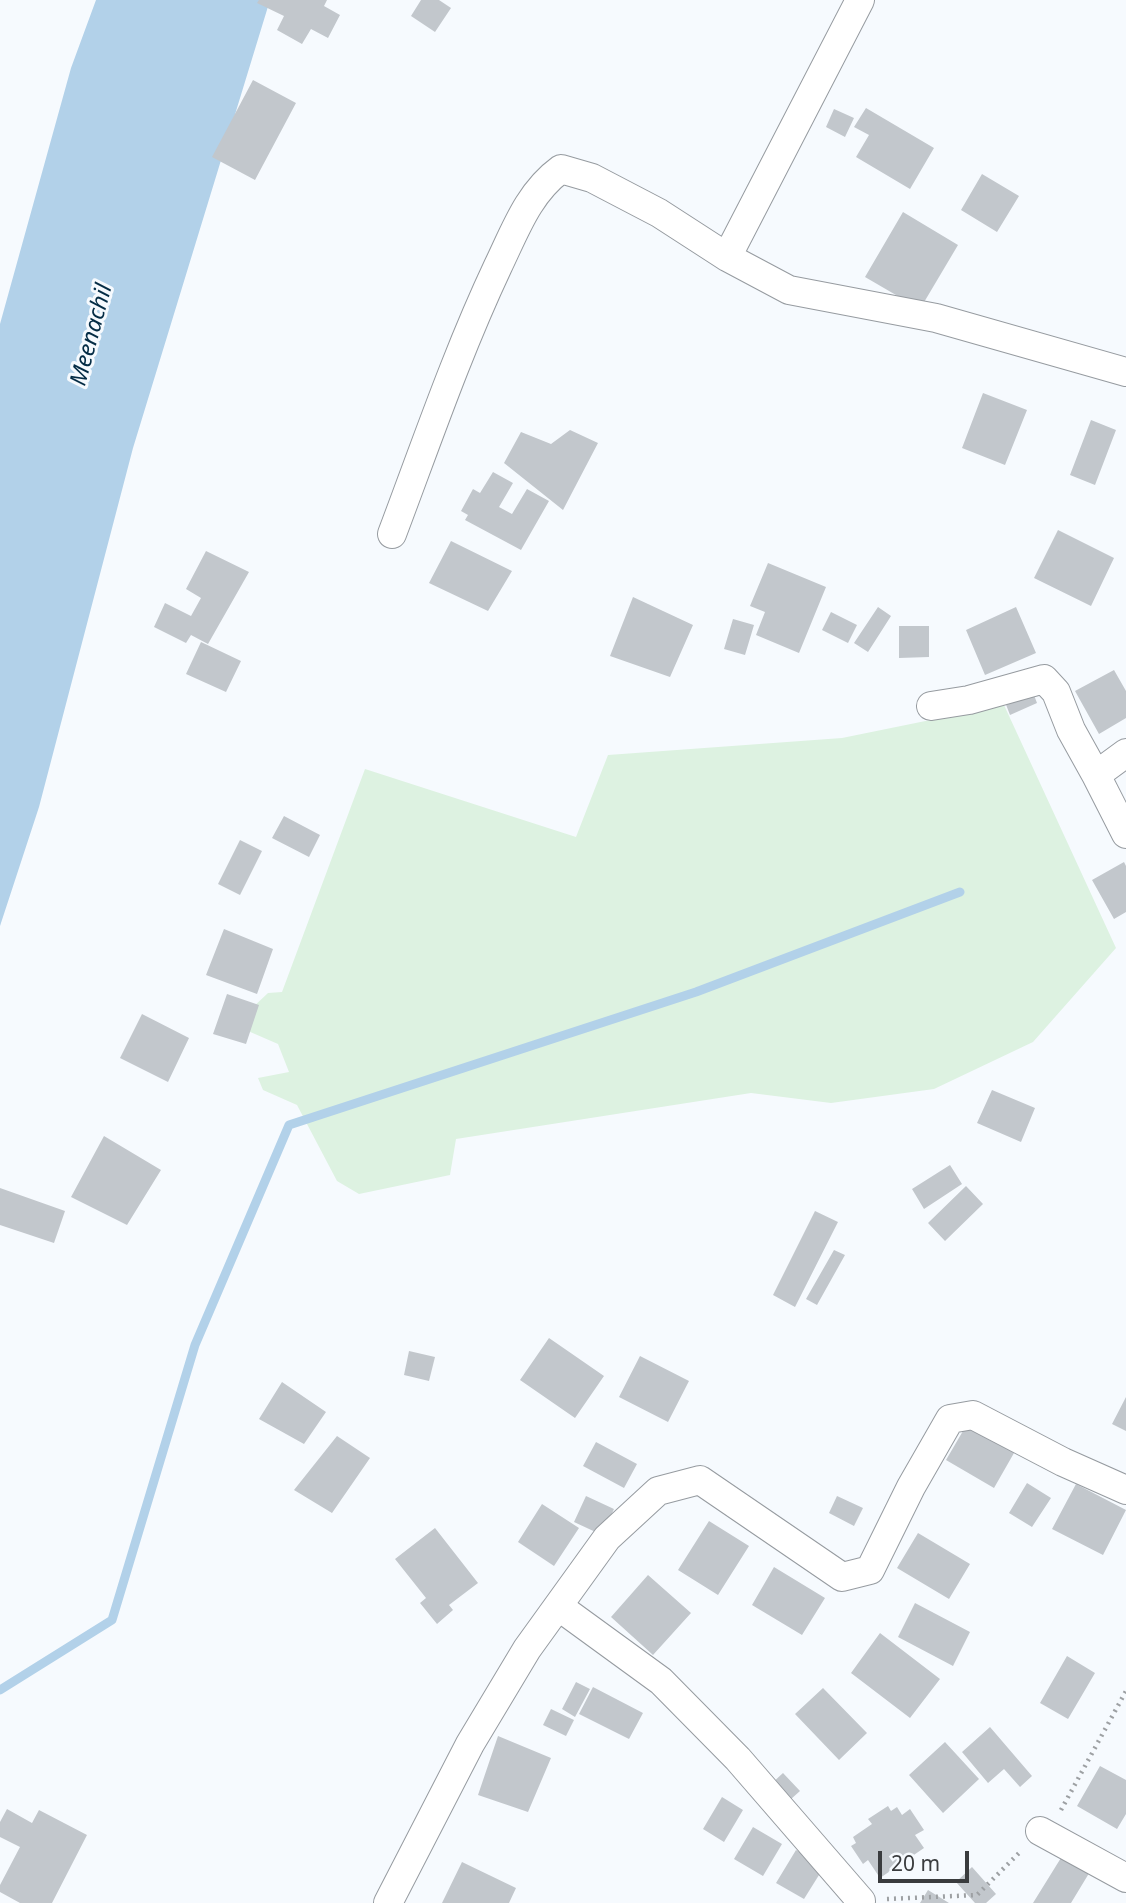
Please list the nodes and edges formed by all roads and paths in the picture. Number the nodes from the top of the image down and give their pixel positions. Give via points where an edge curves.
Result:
1 (860, 0) edge
2 (727, 257) junction
3 (1126, 372) edge
4 (392, 534) dead end
5 (931, 706) dead end
6 (1126, 753) edge
7 (1096, 775) junction
8 (1126, 834) edge
9 (1126, 1490) edge
10 (558, 1606) junction
11 (1040, 1831) dead end
12 (1126, 1878) edge
13 (861, 1901) dead end
14 (388, 1903) edge

1 - 2 street
2 - 3 street via 789,290 936,318
2 - 4 street via 659,213 592,178 561,169 550,177 528,203 467,333
5 - 7 street via 1044,679 1056,692
6 - 7 street
7 - 8 street
9 - 10 street via 973,1415 950,1419 870,1570 842,1577 700,1480 658,1491 607,1538
10 - 13 street via 661,1681 738,1759
10 - 14 street via 527,1648 470,1744
11 - 12 street

